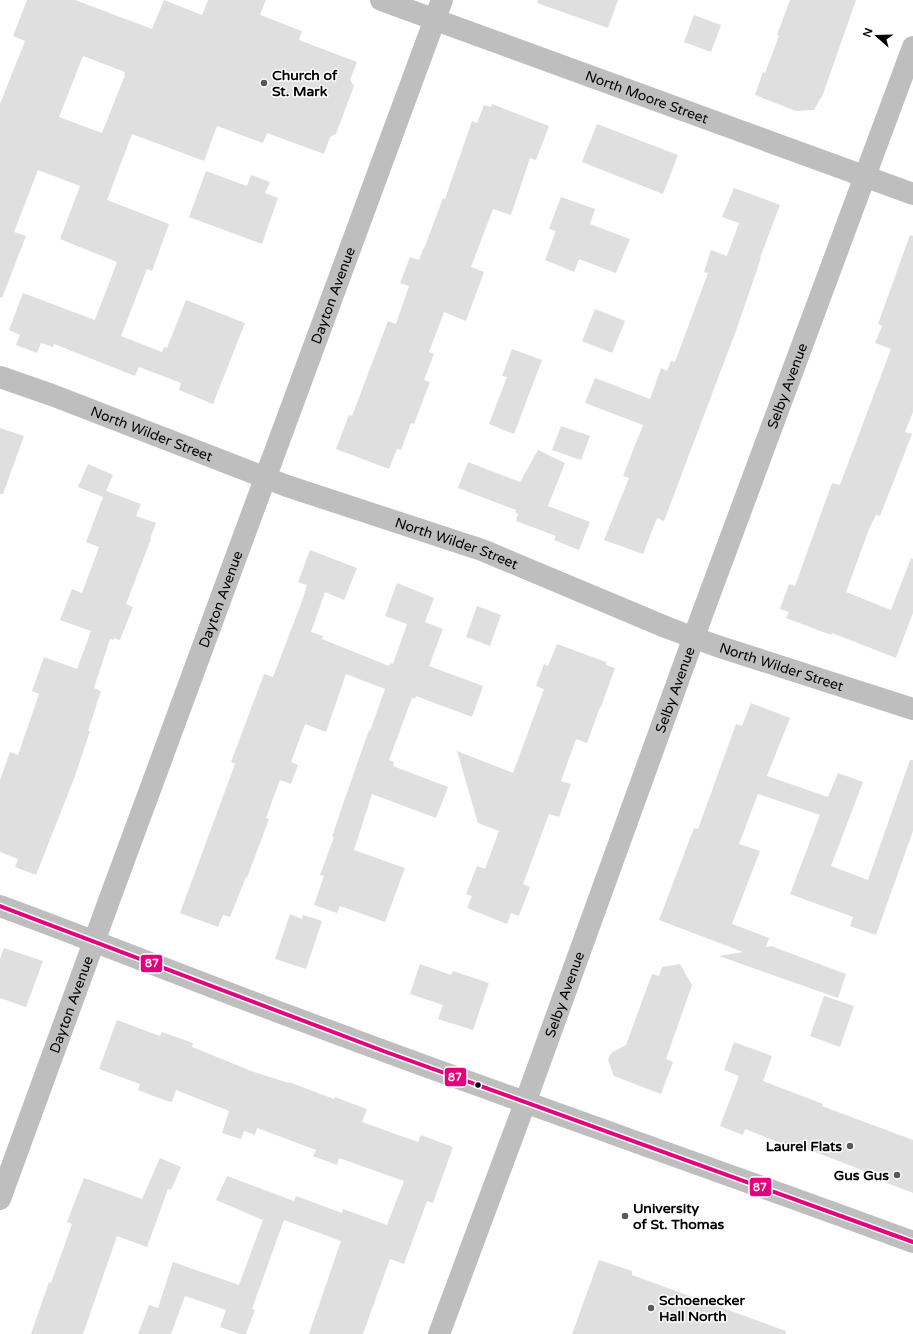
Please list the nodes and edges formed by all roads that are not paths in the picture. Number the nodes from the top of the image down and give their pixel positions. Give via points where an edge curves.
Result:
1 (381, 0) edge
2 (439, 10) edge
3 (913, 47) edge
4 (865, 176) junction
5 (913, 194) edge
6 (0, 377) edge
7 (265, 477) junction
8 (694, 637) junction
9 (913, 709) edge
10 (0, 906) edge
11 (94, 941) junction
12 (525, 1103) junction
13 (0, 1199) edge
14 (913, 1242) edge
15 (439, 1334) edge

1 - 2 street, North Moore Street
2 - 4 street, North Moore Street
2 - 7 street, Dayton Avenue
3 - 4 street, Selby Avenue
4 - 5 street, North Moore Street
4 - 8 street, Selby Avenue
6 - 7 street, North Wilder Street
7 - 8 street, North Wilder Street via 482,550
7 - 11 street, Dayton Avenue
8 - 9 street, North Wilder Street
8 - 12 street, Selby Avenue
10 - 11 street
11 - 12 street via 308,1024
11 - 13 street, Dayton Avenue
12 - 14 street
12 - 15 street, Selby Avenue

